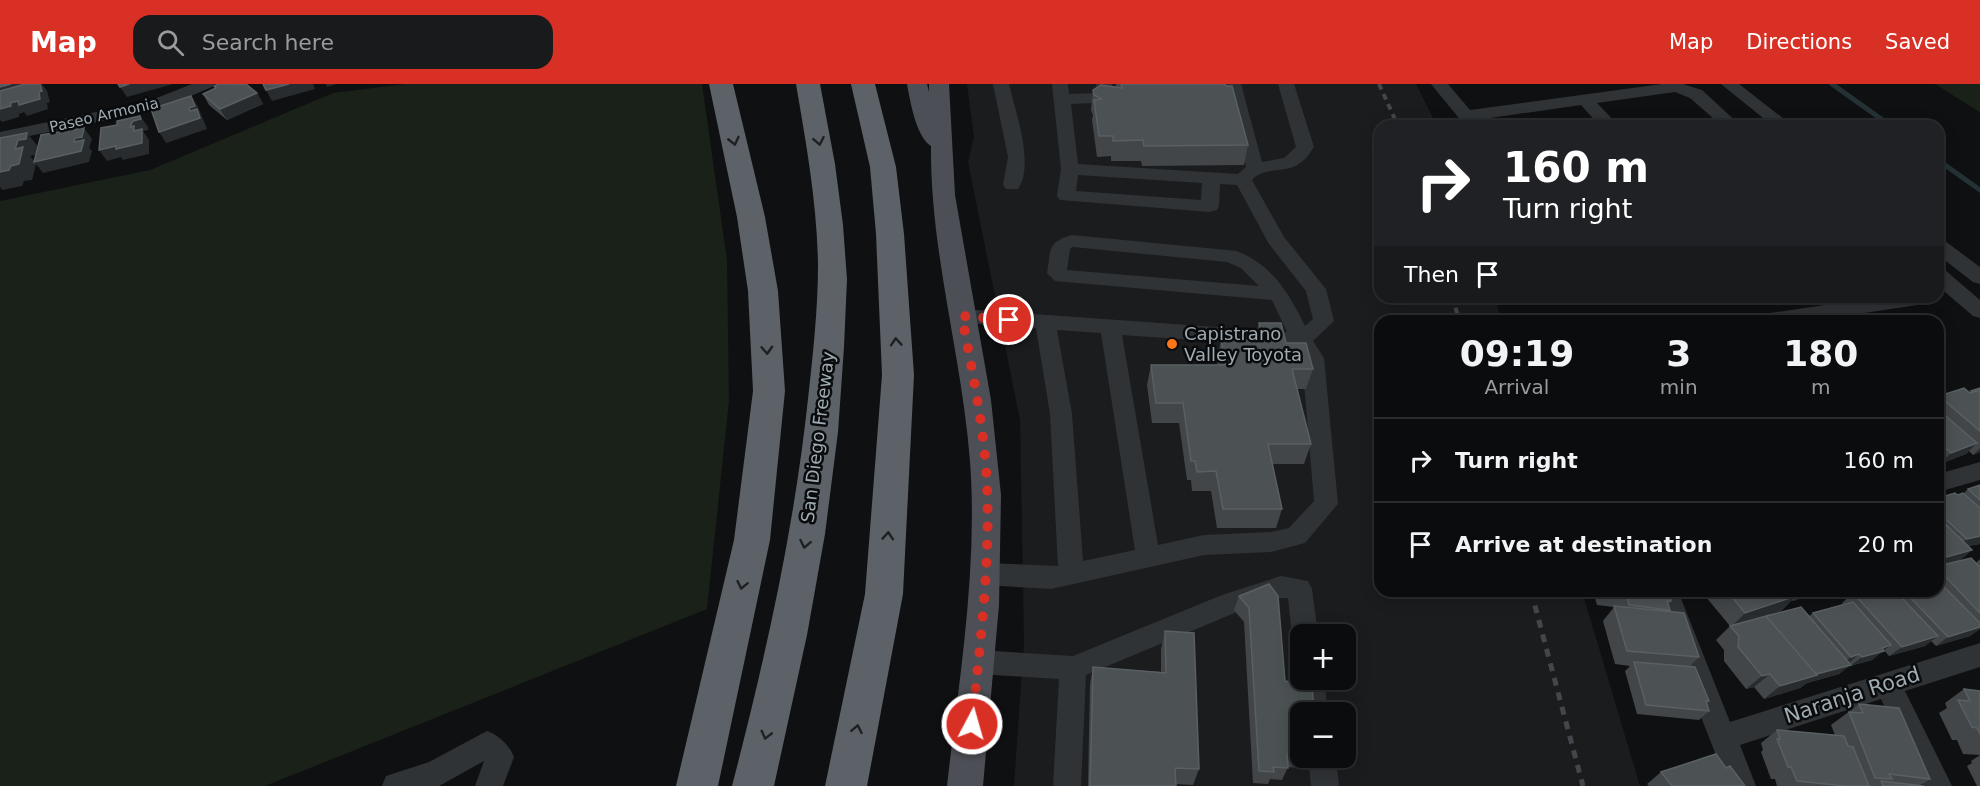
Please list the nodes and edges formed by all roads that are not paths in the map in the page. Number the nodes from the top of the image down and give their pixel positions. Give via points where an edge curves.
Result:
1 (206, 84) edge
2 (721, 84) edge
3 (808, 84) edge
4 (863, 84) edge
5 (917, 84) edge
6 (925, 84) edge
7 (939, 84) edge
8 (957, 84) edge
9 (1001, 84) edge
10 (1104, 84) edge
11 (1233, 84) edge
12 (1286, 84) edge
13 (1439, 84) edge
14 (1729, 84) edge
15 (1675, 86) edge
16 (1061, 92) edge
17 (1585, 100) junction
18 (1466, 120) edge
19 (1473, 120) edge
20 (1604, 120) edge
21 (1725, 120) edge
22 (1776, 120) edge
23 (931, 129) junction
24 (0, 137) edge
25 (943, 156) junction
26 (1070, 169) junction
27 (1249, 174) junction
28 (1211, 178) junction
29 (1012, 185) dead end
30 (1944, 250) edge
31 (1980, 277) edge
32 (1948, 293) edge
33 (1278, 294) junction
34 (1884, 303) edge
35 (1980, 311) edge
36 (1804, 315) edge
37 (962, 316) junction
38 (1045, 322) junction
39 (1111, 328) junction
40 (1301, 340) junction
41 (1980, 471) edge
42 (1944, 481) edge
43 (1148, 557) junction
44 (985, 574) junction
45 (1071, 574) junction
46 (1667, 597) edge
47 (1304, 624) edge
48 (1980, 655) edge
49 (978, 662) junction
50 (1073, 668) junction
51 (1887, 684) junction
52 (1724, 737) junction
53 (1323, 768) edge
54 (396, 786) edge
55 (489, 786) edge
56 (697, 786) edge
57 (753, 786) edge
58 (846, 786) edge
59 (965, 786) edge
60 (1067, 786) edge
61 (1326, 786) edge
62 (1742, 786) edge
63 (1938, 786) edge

1 - 24 street, Paseo Armonia via 154,105
2 -> 56 highway via 762,281 769,391 752,540
3 -> 57 highway, San Diego Freeway via 823,163 831,246 830,329 814,492
58 -> 4 highway via 884,594 898,375 883,166
5 - 23 main road
6 - 23 main road
7 - 25 main road
8 - 25 main road via 963,122 959,135
9 - 29 street via 1017,157
10 - 16 street via 1106,98
11 - 27 street
12 - 27 street via 1305,147 1287,165
13 - 18 street
14 - 22 street
15 - 17 street
15 - 21 street via 1696,94
16 - 26 street
17 - 19 street
17 - 20 street
23 - 25 main road
25 - 37 main road
26 - 28 street
26 - 28 street via 1066,196 1210,206
27 - 28 street
27 - 40 street via 1276,240 1316,290 1324,321
30 - 31 street
32 - 35 street
33 - 33 street via 1062,276 1057,273 1061,245 1072,241 1230,256 1248,262
33 - 40 street
34 - 36 street
37 - 38 street
37 - 44 main road via 984,447
38 - 39 street
38 - 45 street via 1061,414
39 - 40 street
39 - 43 street
40 - 43 street via 1313,358 1326,504 1296,536 1271,542 1204,545
41 - 42 street
43 - 45 street
44 - 45 street via 1051,578
44 - 49 main road
46 - 52 street
47 - 50 street via 1299,590 1281,586
48 - 51 street, Naranja Road
49 - 50 street
49 - 59 main road
50 - 60 street
51 - 52 street, Naranja Road
51 - 63 street
52 - 62 street
53 - 61 street
54 - 55 street via 435,774 487,744 500,757

